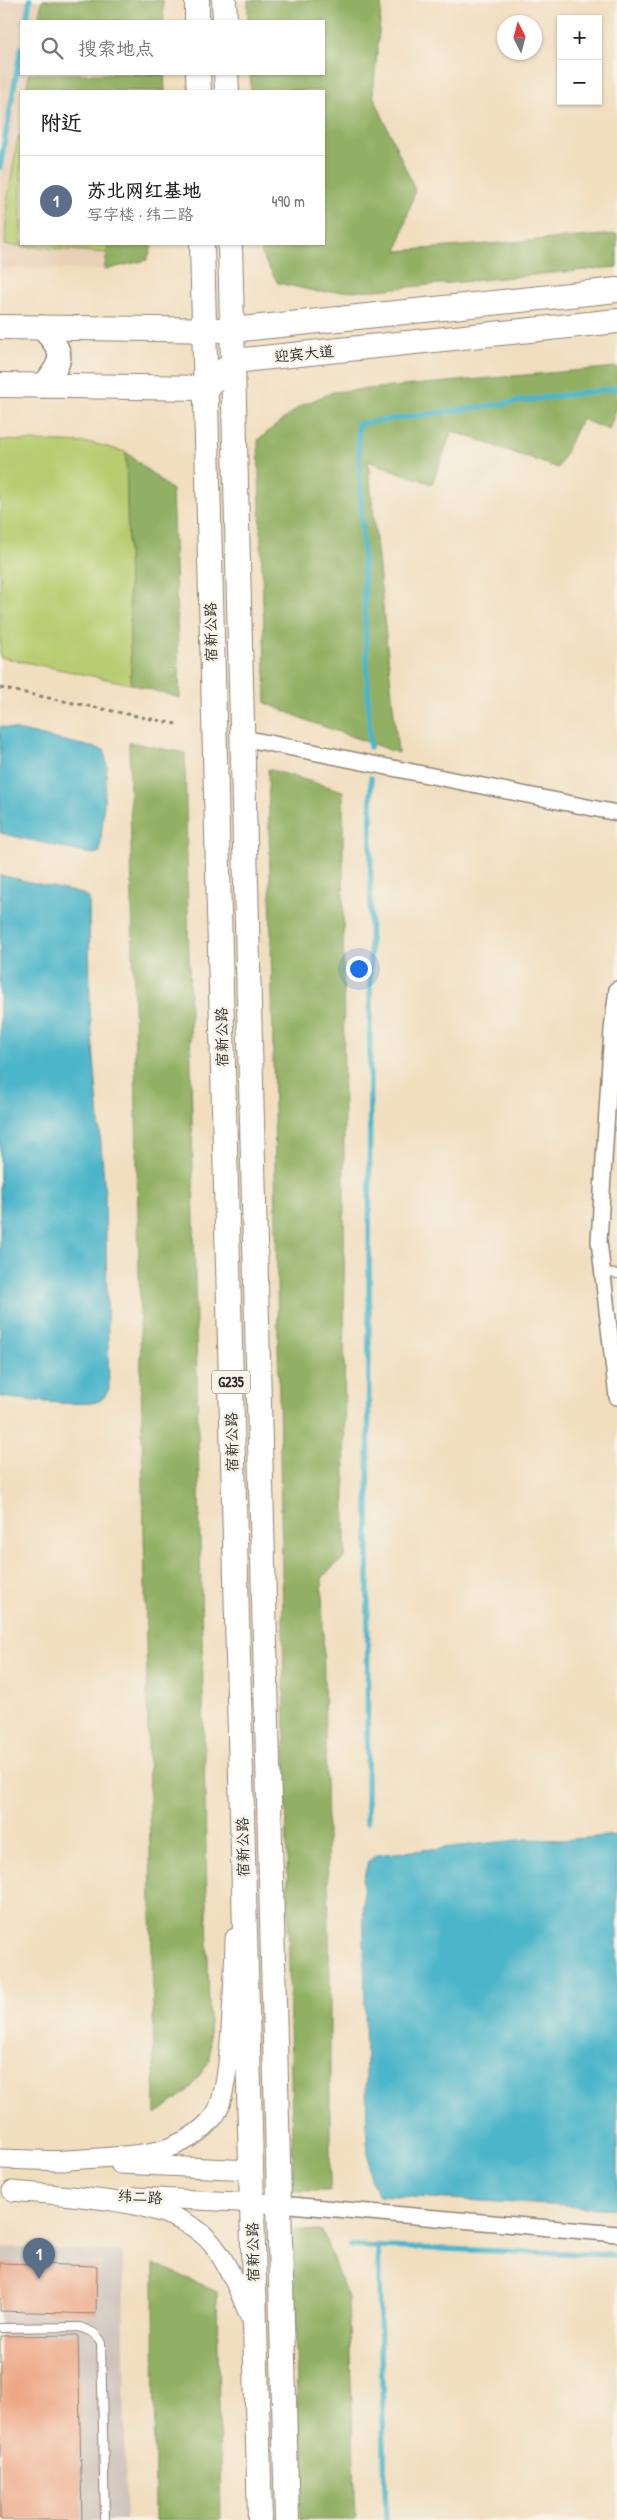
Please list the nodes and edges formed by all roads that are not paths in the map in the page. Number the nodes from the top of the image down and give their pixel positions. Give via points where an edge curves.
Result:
1 (197, 0) edge
2 (224, 0) edge
3 (197, 20) edge
4 (225, 20) edge
5 (198, 75) edge
6 (226, 75) edge
7 (198, 90) edge
8 (226, 90) edge
9 (202, 245) edge
10 (230, 245) edge
11 (617, 290) edge
12 (617, 321) edge
13 (0, 327) edge
14 (41, 328) junction
15 (232, 330) junction
16 (203, 331) junction
17 (234, 361) junction
18 (0, 385) edge
19 (43, 386) junction
20 (205, 388) junction
21 (243, 738) junction
22 (617, 813) edge
23 (617, 990) edge
24 (611, 1127) edge
25 (610, 1273) edge
26 (617, 1397) edge
27 (242, 1797) junction
28 (0, 2159) edge
29 (53, 2161) junction
30 (251, 2170) junction
31 (6, 2190) edge
32 (252, 2202) junction
33 (279, 2204) junction
34 (617, 2234) edge
35 (0, 2328) edge
36 (255, 2328) junction
37 (105, 2520) edge
38 (260, 2520) edge
39 (287, 2520) edge

1 - 3 highway
2 - 4 highway
5 - 7 highway
6 - 8 highway
9 - 16 highway, 宿新公路 / G235
10 - 15 highway, 宿新公路 / G235
11 - 15 highway, 迎宾大道
12 - 17 highway, 迎宾大道
13 - 14 highway, 迎宾大道
14 - 16 highway, 迎宾大道
14 - 19 main road via 58,345 59,358 54,372
15 - 16 highway, 迎宾大道
15 - 17 highway, 宿新公路 / G235
16 - 20 highway, 宿新公路 / G235
17 - 20 highway
17 - 21 highway, 宿新公路 / G235
18 - 19 highway
19 - 20 highway
20 - 27 highway, 宿新公路 / G235
21 - 22 street
21 - 33 highway, 宿新公路 / G235
23 - 24 street via 612,1030
24 - 25 street via 599,1241
25 - 26 street
27 - 29 street via 227,2059 223,2097 216,2114 200,2131 180,2144 158,2151
27 - 30 highway, 宿新公路 / G235
28 - 29 street
29 - 30 street
30 - 32 highway, 宿新公路 / G235
31 - 32 street, 纬二路
31 - 36 street via 147,2206 175,2217 212,2244 234,2280
32 - 33 street, 纬二路
32 - 36 highway, 宿新公路 / G235
33 - 34 street
33 - 39 highway, 宿新公路 / G235
35 - 37 lane via 80,2327 94,2333 101,2342
36 - 38 highway, 宿新公路 / G235

